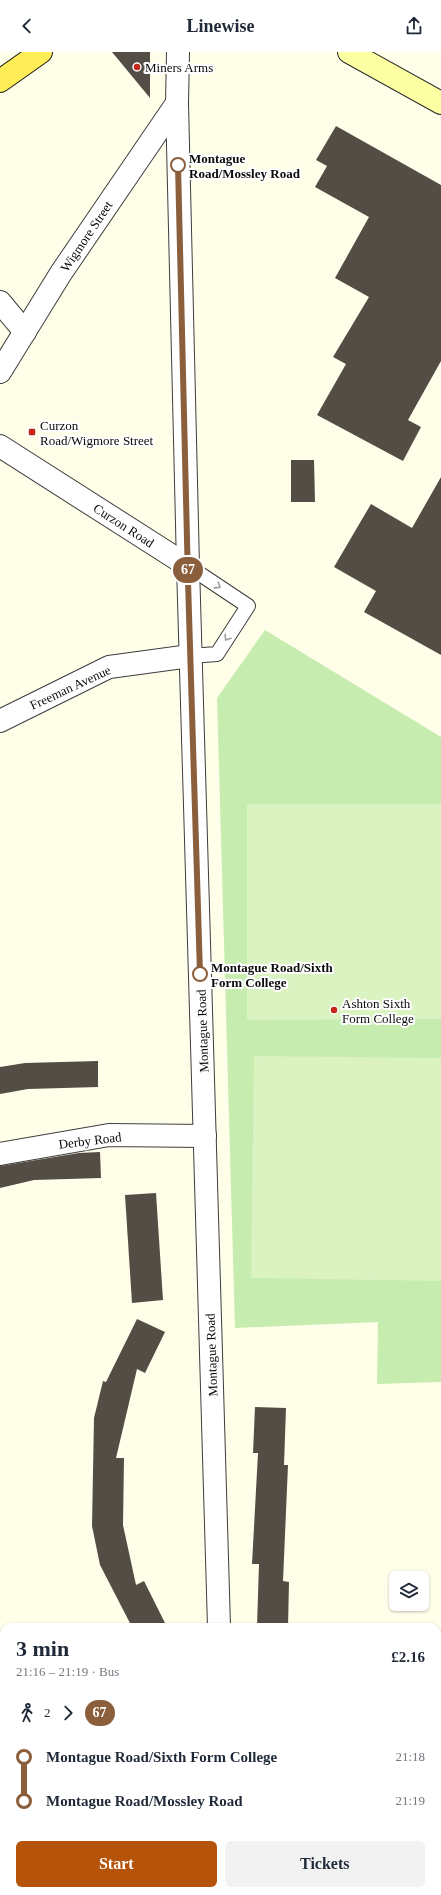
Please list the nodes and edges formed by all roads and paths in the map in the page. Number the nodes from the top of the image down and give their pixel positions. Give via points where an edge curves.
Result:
1 (40, 52) edge
2 (178, 52) edge
3 (349, 52) edge
4 (0, 81) edge
5 (177, 103) junction
6 (441, 103) edge
7 (0, 302) edge
8 (25, 332) junction
9 (0, 372) edge
10 (0, 446) edge
11 (188, 566) junction
12 (190, 656) junction
13 (0, 721) edge
14 (205, 1136) junction
15 (0, 1154) edge
16 (219, 1623) edge

1 - 4 main road
2 - 5 street, Montague Road
3 - 6 street
5 - 8 street, Wigmore Street via 61,273
5 - 11 street, Montague Road
7 - 8 street
8 - 9 street, Wigmore Street
10 - 11 street, Curzon Road
11 - 12 street, Montague Road
11 -> 12 lane, Curzon Road via 248,606 217,654
12 - 13 street, Freeman Avenue via 109,667
12 - 14 street, Montague Road
14 - 15 street, Derby Road via 109,1135
14 - 16 street, Montague Road

